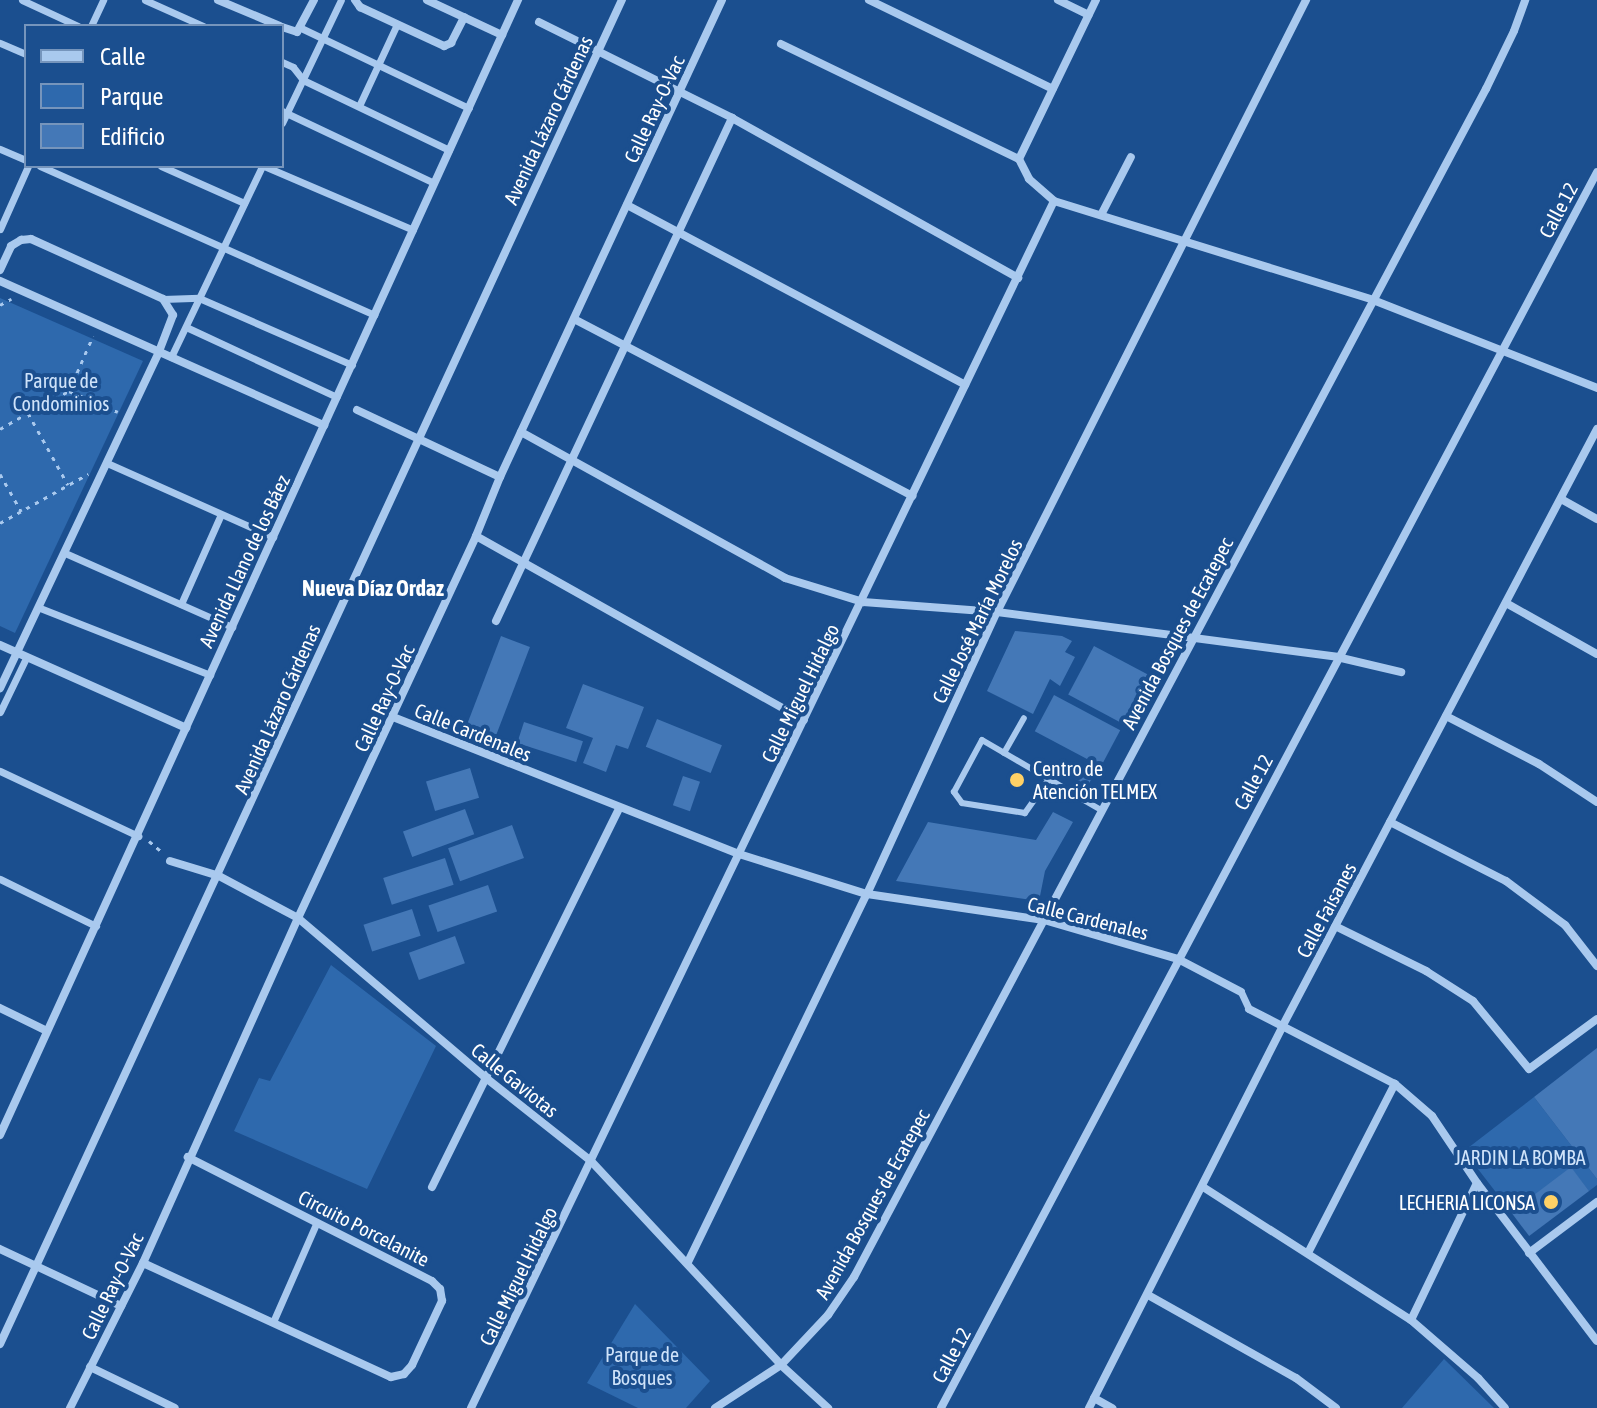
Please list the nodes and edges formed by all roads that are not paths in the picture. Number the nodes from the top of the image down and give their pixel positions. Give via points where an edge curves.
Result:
1 (22, 0) edge
2 (103, 0) edge
3 (145, 0) edge
4 (218, 0) edge
5 (314, 0) edge
6 (341, 0) edge
7 (355, 0) edge
8 (427, 0) edge
9 (518, 0) edge
10 (622, 0) edge
11 (722, 0) edge
12 (869, 0) edge
13 (1058, 0) edge
14 (1096, 0) edge
15 (1306, 0) edge
16 (1525, 0) edge
17 (1089, 15) junction
18 (464, 17) junction
19 (539, 22) dead end
20 (74, 24) edge
21 (92, 24) edge
22 (199, 24) edge
23 (276, 24) edge
24 (397, 24) junction
25 (284, 27) edge
26 (301, 28) junction
27 (502, 35) junction
28 (322, 38) junction
29 (0, 43) edge
30 (781, 44) dead end
31 (598, 52) junction
32 (24, 53) edge
33 (284, 63) edge
34 (378, 65) junction
35 (303, 80) junction
36 (1053, 89) junction
37 (680, 91) junction
38 (359, 106) junction
39 (469, 108) junction
40 (284, 112) edge
41 (732, 118) junction
42 (0, 149) edge
43 (449, 150) junction
44 (1131, 157) dead end
45 (24, 159) edge
46 (1019, 159) junction
47 (27, 168) edge
48 (44, 168) edge
49 (165, 168) edge
50 (262, 168) edge
51 (268, 168) edge
52 (1597, 172) edge
53 (434, 183) junction
54 (1054, 201) junction
55 (244, 203) junction
56 (627, 205) junction
57 (1101, 215) junction
58 (0, 229) edge
59 (413, 230) junction
60 (678, 232) junction
61 (1185, 242) junction
62 (223, 248) junction
63 (4, 253) edge
64 (0, 270) edge
65 (1018, 278) junction
66 (0, 281) edge
67 (199, 298) junction
68 (163, 299) junction
69 (1373, 300) junction
70 (374, 315) junction
71 (574, 319) junction
72 (186, 327) junction
73 (625, 345) junction
74 (1501, 348) junction
75 (159, 352) junction
76 (171, 357) junction
77 (352, 365) junction
78 (965, 385) junction
79 (1597, 388) edge
80 (337, 397) junction
81 (357, 410) dead end
82 (324, 425) junction
83 (1597, 429) edge
84 (521, 432) junction
85 (417, 438) junction
86 (571, 461) junction
87 (107, 463) junction
88 (500, 477) junction
89 (912, 496) junction
90 (1561, 499) junction
91 (221, 514) junction
92 (1597, 519) edge
93 (476, 536) junction
94 (273, 537) junction
95 (65, 553) junction
96 (522, 564) junction
97 (863, 602) junction
98 (1506, 603) junction
99 (181, 604) junction
100 (40, 608) junction
101 (997, 612) junction
102 (496, 621) dead end
103 (232, 627) junction
104 (1193, 638) junction
105 (0, 645) edge
106 (1597, 654) edge
107 (22, 656) junction
108 (1337, 657) junction
109 (1401, 672) dead end
110 (210, 675) junction
111 (0, 688) edge
112 (0, 712) edge
113 (1446, 716) junction
114 (393, 717) junction
115 (1024, 718) dead end
116 (804, 720) junction
117 (186, 728) junction
118 (1004, 753) junction
119 (0, 771) edge
120 (1049, 779) junction
121 (1597, 802) edge
122 (619, 809) junction
123 (1101, 810) junction
124 (1390, 822) junction
125 (138, 836) junction
126 (739, 854) junction
127 (170, 861) road end
128 (219, 876) junction
129 (0, 879) edge
130 (867, 894) junction
131 (298, 918) junction
132 (1044, 920) junction
133 (96, 926) junction
134 (1335, 926) junction
135 (1178, 959) junction
136 (1597, 966) edge
137 (1241, 992) joint
138 (0, 1008) edge
139 (1249, 1009) joint
140 (1597, 1019) edge
141 (1282, 1027) junction
142 (47, 1031) junction
143 (486, 1078) junction
144 (1395, 1084) junction
145 (0, 1135) edge
146 (188, 1157) junction
147 (591, 1161) junction
148 (1477, 1183) junction
149 (432, 1187) dead end
150 (1203, 1187) junction
151 (1597, 1202) edge
152 (317, 1222) junction
153 (0, 1249) edge
154 (1309, 1251) junction
155 (1529, 1253) junction
156 (688, 1262) junction
157 (143, 1263) junction
158 (37, 1265) junction
159 (1148, 1295) junction
160 (121, 1306) junction
161 (1411, 1320) junction
162 (273, 1322) junction
163 (1597, 1341) edge
164 (0, 1344) edge
165 (781, 1365) junction
166 (90, 1367) junction
167 (1094, 1398) junction
168 (70, 1408) edge
169 (175, 1408) edge
170 (471, 1408) edge
171 (715, 1408) edge
172 (828, 1408) edge
173 (941, 1408) edge
174 (1089, 1408) edge
175 (1112, 1408) edge
176 (1336, 1408) edge
177 (1505, 1408) edge

1 - 20 street
2 - 21 street
3 - 22 street
4 - 23 street
5 - 26 street
6 - 28 street
7 - 24 street
8 - 18 street
9 - 27 street, Avenida Llano de los Báez
10 - 31 street, Avenida Lázaro Cárdenas
11 - 37 street, Calle Ray-O-Vac
12 - 36 street
13 - 17 street
14 - 17 street
15 - 61 street, Calle José María Morelos
16 - 69 street, Avenida Bosques de Ecatepec via 1486,89
17 - 36 street
18 - 24 street via 451,43 444,46
18 - 27 street
19 - 31 street
24 - 34 street
25 - 26 street via 297,32
26 - 28 street
27 - 39 street, Avenida Llano de los Báez
28 - 34 street
28 - 35 street
29 - 32 street
30 - 46 street
31 - 37 street
31 - 85 street, Avenida Lázaro Cárdenas
33 - 35 street
34 - 38 street
34 - 39 street
35 - 38 street
35 - 40 street
36 - 46 street
37 - 41 street
37 - 56 street, Calle Ray-O-Vac
38 - 43 street
39 - 43 street, Avenida Llano de los Báez
40 - 53 street
41 - 60 street
41 - 65 street
42 - 45 street
43 - 53 street, Avenida Llano de los Báez
44 - 57 street
46 - 54 street via 1029,179
47 - 58 street
48 - 62 street
49 - 55 street
50 - 55 street
51 - 59 street
52 - 74 street, Calle 12
53 - 59 street, Avenida Llano de los Báez
54 - 57 street
54 - 65 street, Calle Miguel Hidalgo
55 - 62 street
56 - 60 street
56 - 71 street, Calle Ray-O-Vac
57 - 61 street
59 - 70 street, Avenida Llano de los Báez
60 - 73 street
60 - 78 street
61 - 69 street
61 - 101 street, Calle José María Morelos
62 - 67 street
62 - 70 street
63 - 64 street
63 - 68 street via 31,239
65 - 78 street, Calle Miguel Hidalgo
66 - 75 street
67 - 68 street
67 - 72 street
67 - 77 street
68 - 75 street via 173,315
69 - 74 street
69 - 104 street, Avenida Bosques de Ecatepec
70 - 77 street, Avenida Llano de los Báez
71 - 73 street
71 - 84 street, Calle Ray-O-Vac
72 - 76 street
72 - 80 street
73 - 86 street
73 - 89 street
74 - 79 street
74 - 108 street, Calle 12
75 - 76 street
75 - 87 street
76 - 82 street
77 - 80 street, Avenida Llano de los Báez
78 - 89 street, Calle Miguel Hidalgo
80 - 82 street, Avenida Llano de los Báez
81 - 85 street
82 - 94 street, Avenida Llano de los Báez
83 - 90 street, Calle Faisanes
84 - 86 street
84 - 88 street, Calle Ray-O-Vac
85 - 88 street
85 - 128 street, Avenida Lázaro Cárdenas
86 - 96 street
86 - 97 street via 785,578
87 - 91 street
87 - 95 street
88 - 93 street, Calle Ray-O-Vac
89 - 97 street, Calle Miguel Hidalgo
90 - 92 street
90 - 98 street, Calle Faisanes
91 - 94 street
91 - 99 street
93 - 96 street
93 - 114 street, Calle Ray-O-Vac
94 - 103 street, Avenida Llano de los Báez
95 - 99 street
95 - 100 street
96 - 102 street
96 - 116 street
97 - 101 street
97 - 116 street, Calle Miguel Hidalgo
98 - 106 street
98 - 113 street, Calle Faisanes
99 - 103 street
100 - 107 street
100 - 110 street
101 - 104 street
101 - 130 street, Calle José María Morelos
103 - 110 street, Avenida Llano de los Báez
104 - 108 street
104 - 123 street, Avenida Bosques de Ecatepec
105 - 107 street
107 - 111 street
107 - 112 street
107 - 117 street
108 - 109 street
108 - 135 street, Calle 12
110 - 117 street, Avenida Llano de los Báez
113 - 121 street via 1539,764
113 - 124 street, Calle Faisanes
114 - 122 street, Calle Cardenales
114 - 131 street, Calle Ray-O-Vac
115 - 118 lane
116 - 126 street, Calle Miguel Hidalgo
117 - 125 street, Avenida Llano de los Báez
118 - 120 lane
118 - 120 lane via 982,740 954,792 957,799 1025,813
119 - 125 street
120 - 123 lane
122 - 126 street, Calle Cardenales
122 - 143 street
123 - 132 street, Avenida Bosques de Ecatepec
124 - 134 street, Calle Faisanes
124 - 136 street via 1506,881 1565,925
125 - 133 street, Avenida Llano de los Báez
126 - 130 street, Calle Cardenales
126 - 147 street, Calle Miguel Hidalgo
127 - 128 street, Calle Gaviotas
128 - 131 street, Calle Gaviotas
128 - 158 street, Avenida Lázaro Cárdenas
129 - 133 street
130 - 132 street, Calle Cardenales
130 - 156 street, Calle José María Morelos
131 - 143 street, Calle Gaviotas
131 - 146 street, Calle Ray-O-Vac
132 - 135 street, Calle Cardenales
132 - 165 street, Avenida Bosques de Ecatepec via 854,1277 828,1315
133 - 142 street, Avenida Llano de los Báez
134 - 140 street via 1473,1001 1529,1069
134 - 141 street, Calle Faisanes
135 - 137 street, Calle Cardenales
135 - 173 street, Calle 12
137 - 139 street, Calle Cardenales
138 - 142 street
139 - 141 street, Calle Cardenales
141 - 144 street, Calle Cardenales
141 - 150 street, Calle Faisanes
142 - 145 street, Avenida Llano de los Báez
143 - 147 street, Calle Gaviotas
143 - 149 street
144 - 148 street, Calle Cardenales via 1432,1116
144 - 154 street
146 - 152 street, Circuito Porcelanite
146 - 157 street, Calle Ray-O-Vac
147 - 156 street, Calle Gaviotas
147 - 170 street, Calle Miguel Hidalgo
148 - 155 street, Calle Cardenales
148 - 161 street
150 - 154 street
150 - 159 street, Calle Faisanes
151 - 155 street
152 - 162 street
152 - 162 street, Circuito Porcelanite via 432,1281 442,1301 412,1365 391,1377
153 - 158 street
154 - 161 street
155 - 163 street, Calle Cardenales
156 - 165 street, Calle Gaviotas
157 - 160 street, Calle Ray-O-Vac
157 - 162 street, Circuito Porcelanite
158 - 160 street
158 - 164 street, Avenida Lázaro Cárdenas
159 - 167 street, Calle Faisanes
159 - 176 street via 1296,1378
160 - 166 street, Calle Ray-O-Vac
161 - 177 street
165 - 171 street, Avenida Bosques de Ecatepec
165 - 172 street, Calle Gaviotas
166 - 168 street, Calle Ray-O-Vac
166 - 169 street
167 - 174 street, Calle Faisanes
167 - 175 street

